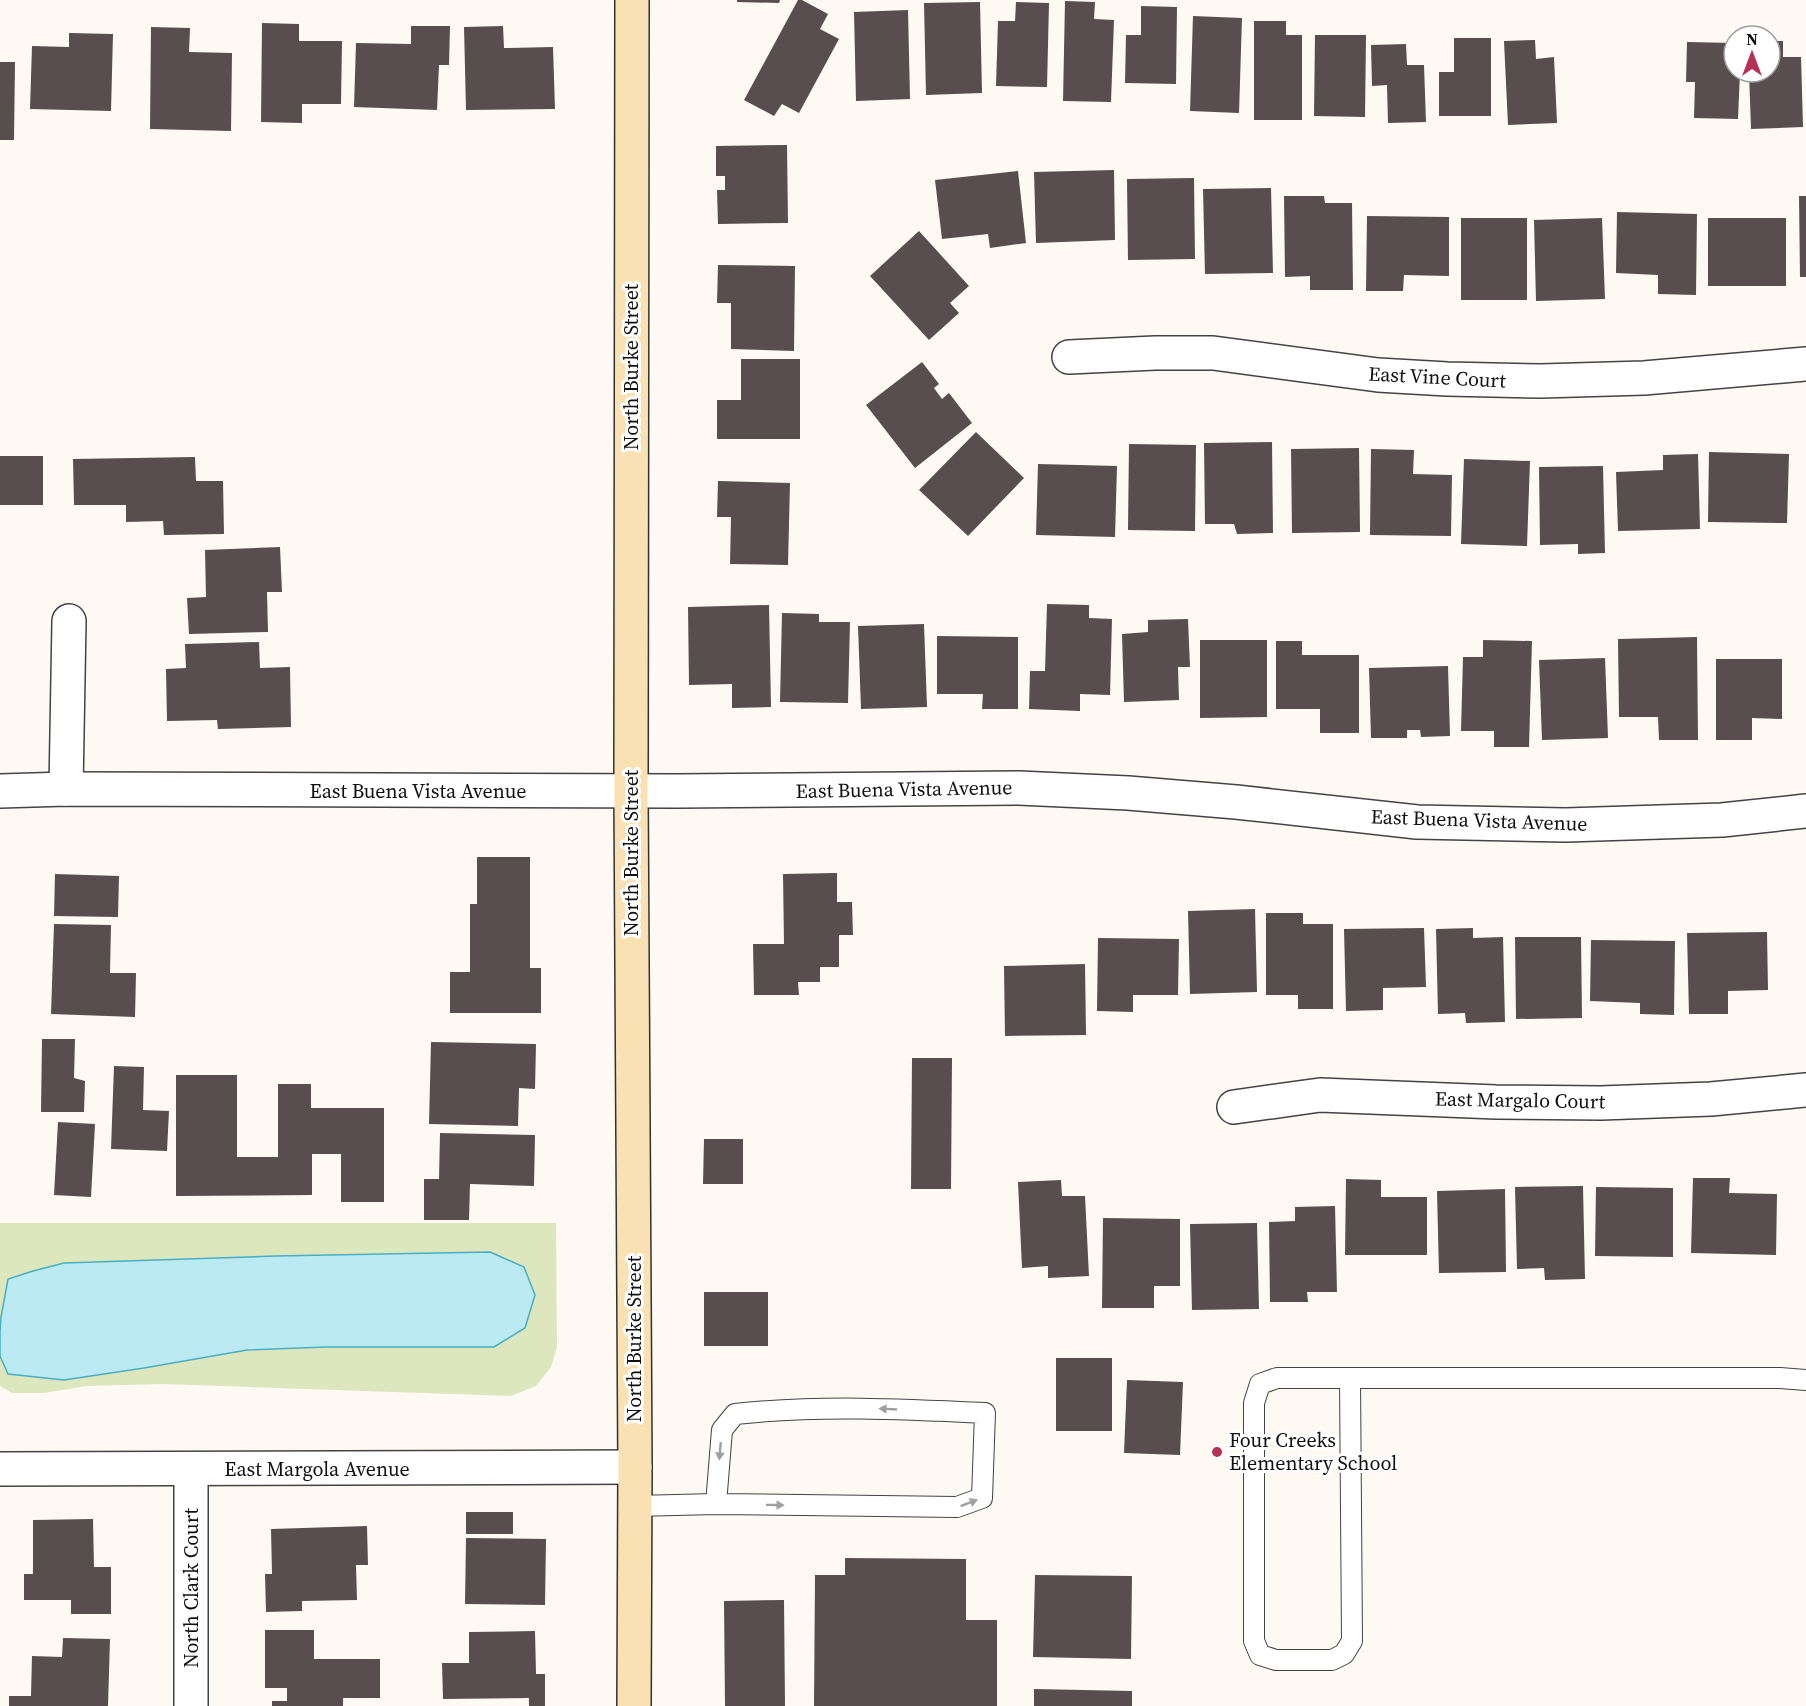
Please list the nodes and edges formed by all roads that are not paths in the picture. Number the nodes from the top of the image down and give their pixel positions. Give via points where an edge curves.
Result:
1 (632, 0) edge
2 (1069, 357) dead end
3 (1806, 364) edge
4 (69, 621) dead end
5 (66, 789) junction
6 (0, 791) edge
7 (631, 791) junction
8 (1806, 811) edge
9 (1806, 1090) edge
10 (1234, 1107) dead end
11 (1350, 1378) junction
12 (1806, 1380) edge
13 (635, 1467) junction
14 (0, 1469) edge
15 (190, 1470) junction
16 (716, 1504) junction
17 (635, 1506) junction
18 (191, 1706) edge
19 (634, 1706) edge

1 - 7 street, North Burke Street
2 - 3 street, East Vine Court via 1213,353 1377,375 1541,381 1644,378
4 - 5 street
5 - 6 street, East Buena Vista Avenue
5 - 7 street, East Buena Vista Avenue
7 - 8 street, East Buena Vista Avenue via 1019,788 1236,802 1417,822 1566,825 1722,820
7 - 13 street, North Burke Street
9 - 10 street, East Margalo Court via 1601,1103 1320,1095
11 - 11 lane via 1277,1378 1260,1384 1254,1403 1254,1641 1260,1655 1276,1660 1332,1660 1344,1654 1352,1641
11 - 12 lane
13 - 15 street, East Margola Avenue
13 - 17 street, North Burke Street
14 - 15 street, East Margola Avenue
15 - 18 street, North Clark Court
16 -> 16 lane via 957,1507 982,1498 985,1413 878,1408 735,1414 722,1430
16 - 17 lane
17 - 19 street, North Burke Street

